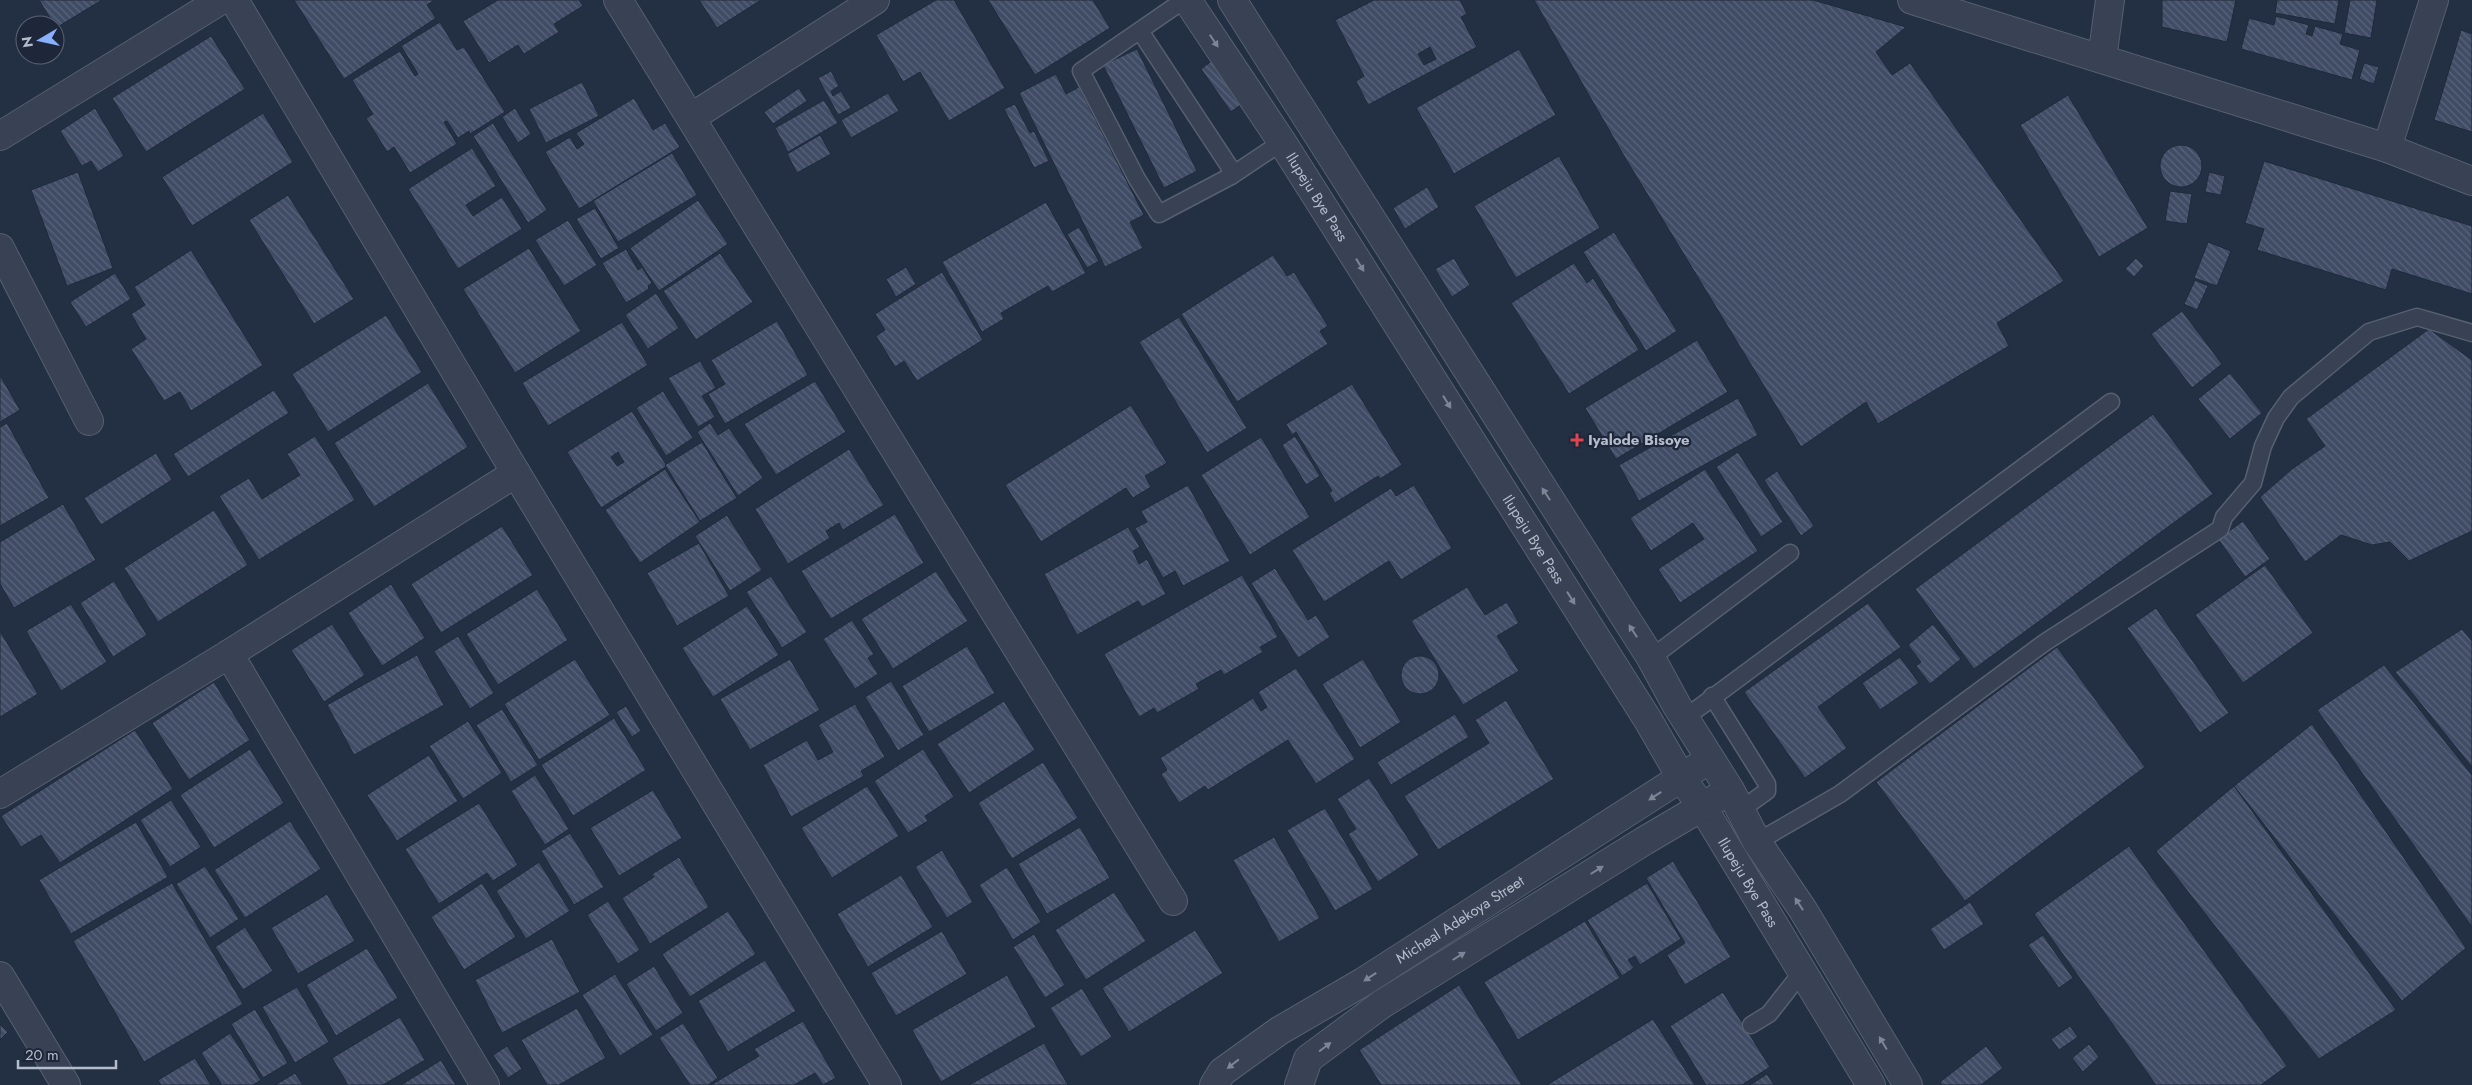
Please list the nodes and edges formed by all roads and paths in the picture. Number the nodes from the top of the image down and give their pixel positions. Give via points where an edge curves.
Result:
1 (221, 0) edge
2 (234, 0) edge
3 (618, 0) edge
4 (875, 0) edge
5 (1185, 0) edge
6 (1232, 0) edge
7 (1912, 0) edge
8 (2110, 0) edge
9 (2434, 0) edge
10 (1140, 31) junction
11 (2102, 59) junction
12 (692, 118) junction
13 (0, 136) edge
14 (1282, 142) junction
15 (2387, 148) junction
16 (1231, 176) junction
17 (2472, 180) edge
18 (0, 248) edge
19 (2472, 333) edge
20 (2111, 402) dead end
21 (89, 421) dead end
22 (516, 473) junction
23 (1790, 553) dead end
24 (229, 654) junction
25 (1650, 658) junction
26 (1712, 696) junction
27 (1677, 706) junction
28 (1709, 758) junction
29 (1682, 779) junction
30 (1732, 793) junction
31 (0, 794) edge
32 (1704, 808) junction
33 (1757, 842) junction
34 (1173, 901) dead end
35 (1802, 972) junction
36 (0, 976) edge
37 (1752, 1025) dead end
38 (66, 1085) edge
39 (485, 1085) edge
40 (887, 1085) edge
41 (1214, 1085) edge
42 (1299, 1085) edge
43 (1871, 1085) edge
44 (1908, 1085) edge

1 - 13 street
2 - 22 street
3 - 12 street
4 - 12 street
5 - 10 lane
5 -> 14 street, Ilupeju Bye Pass
25 -> 6 street, Ilupeju Bye Pass
7 - 11 street
8 - 11 street
9 - 15 street
10 - 16 lane via 1229,166
10 - 16 lane via 1081,72 1159,214
11 - 15 street
12 - 34 street
14 - 16 lane
14 -> 29 street, Ilupeju Bye Pass via 1643,712
15 - 17 street
18 - 21 street
19 - 33 lane via 2417,317 2369,332 2291,397 2266,439 2253,483 2224,516 2220,528 2044,643 1840,794
20 - 26 lane
22 - 24 street
22 - 40 street
23 - 25 lane
24 - 31 street
24 - 39 street
25 - 27 street, Ilupeju Bye Pass
26 - 27 lane via 1689,715
26 - 30 lane via 1767,784 1767,791 1742,809
27 - 28 street, Ilupeju Bye Pass
28 - 29 street, Micheal Adekoya Street
28 - 30 street, Ilupeju Bye Pass
29 - 32 street, Ilupeju Bye Pass
29 -> 41 street, Micheal Adekoya Street via 1363,982 1279,1031 1222,1072
30 - 32 street, Micheal Adekoya Street
30 - 33 street, Ilupeju Bye Pass
32 - 35 street, Ilupeju Bye Pass
42 -> 32 street, Micheal Adekoya Street via 1308,1059 1382,1004 1644,840
44 -> 33 street, Ilupeju Bye Pass via 1803,910
35 - 37 lane via 1769,1014
35 - 43 street, Ilupeju Bye Pass
36 - 38 street

